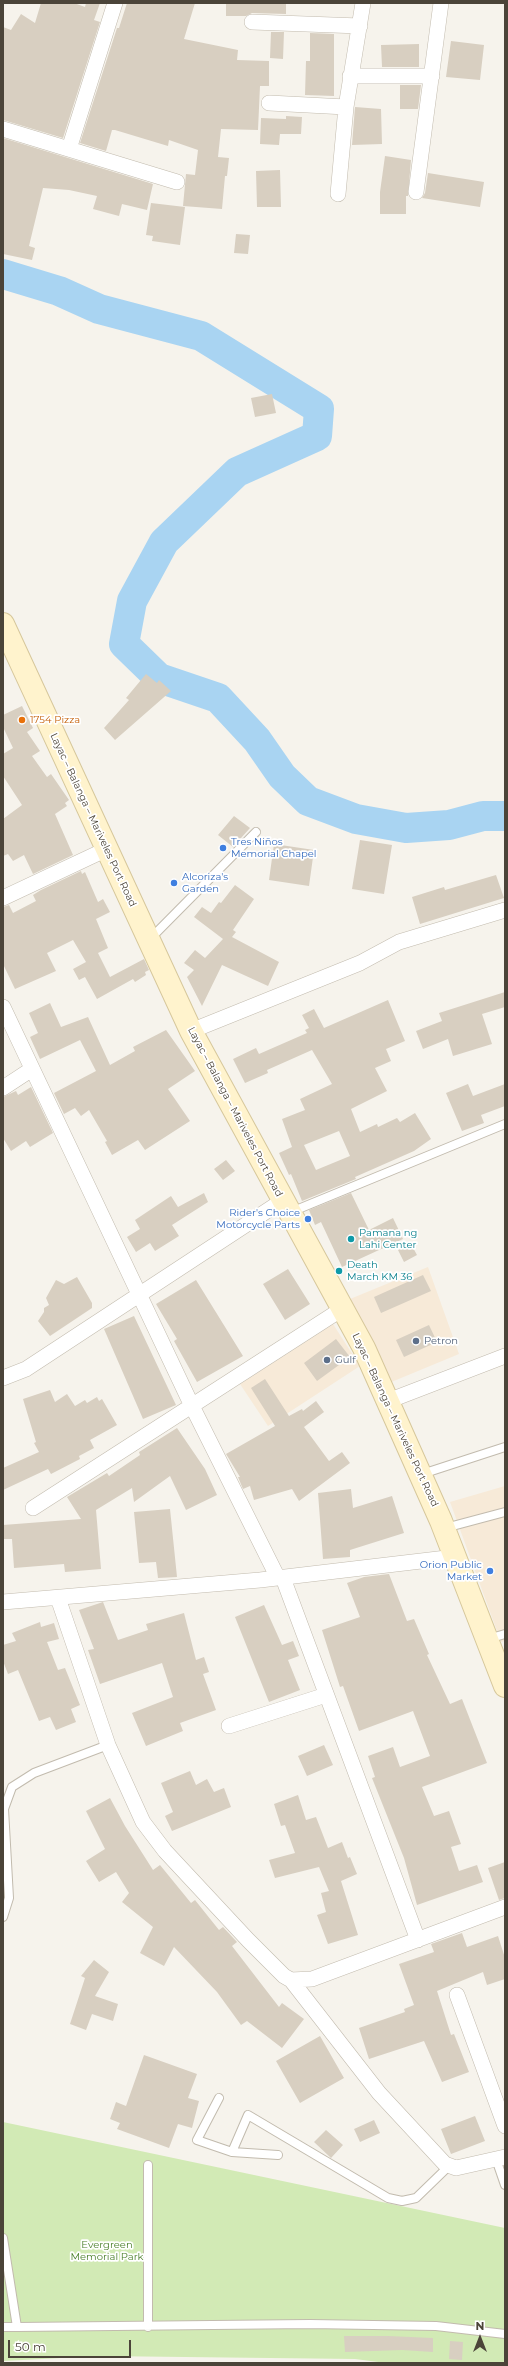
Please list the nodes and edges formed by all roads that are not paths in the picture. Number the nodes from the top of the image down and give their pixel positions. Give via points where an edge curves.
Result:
1 (115, 3) edge
2 (363, 3) edge
3 (441, 3) edge
4 (252, 22) dead end
5 (360, 26) junction
6 (350, 76) junction
7 (432, 76) junction
8 (269, 103) dead end
9 (346, 108) junction
10 (3, 129) edge
11 (69, 149) junction
12 (178, 182) dead end
13 (416, 192) dead end
14 (338, 194) dead end
15 (3, 624) edge
16 (256, 832) dead end
17 (107, 849) junction
18 (3, 898) edge
19 (505, 910) edge
20 (149, 941) junction
21 (3, 1007) edge
22 (191, 1031) junction
23 (32, 1069) junction
24 (3, 1088) edge
25 (505, 1124) edge
26 (286, 1207) junction
27 (139, 1294) junction
28 (342, 1308) junction
29 (505, 1356) edge
30 (3, 1378) edge
31 (388, 1401) junction
32 (192, 1406) junction
33 (505, 1448) edge
34 (421, 1474) junction
35 (33, 1508) dead end
36 (505, 1512) edge
37 (444, 1528) junction
38 (456, 1557) junction
39 (280, 1578) junction
40 (58, 1598) junction
41 (3, 1602) edge
42 (496, 1637) edge
43 (505, 1686) edge
44 (326, 1695) junction
45 (229, 1726) dead end
46 (108, 1745) junction
47 (505, 1907) edge
48 (3, 1917) edge
49 (418, 1940) junction
50 (291, 1980) junction
51 (456, 1995) dead end
52 (220, 2098) dead end
53 (505, 2126) edge
54 (232, 2152) junction
55 (278, 2155) dead end
56 (500, 2158) edge
57 (148, 2165) dead end
58 (448, 2166) junction
59 (505, 2185) edge
60 (3, 2238) edge
61 (148, 2326) junction
62 (3, 2327) edge
63 (17, 2327) junction
64 (505, 2334) edge

1 - 11 street
2 - 5 street
3 - 7 street
4 - 5 street
5 - 6 street
6 - 7 street
6 - 9 street
7 - 13 street
8 - 9 street
9 - 14 street
10 - 11 street
11 - 12 street
15 - 17 main road, Layac – Balanga – Mariveles Port Road
16 - 20 lane
17 - 18 street
17 - 20 main road, Layac – Balanga – Mariveles Port Road
19 - 22 street via 399,942 360,963
20 - 22 main road, Layac – Balanga – Mariveles Port Road
21 - 23 street
22 - 26 main road, Layac – Balanga – Mariveles Port Road
23 - 24 street
23 - 27 street
25 - 26 lane
26 - 27 street
26 - 28 main road, Layac – Balanga – Mariveles Port Road
27 - 30 street via 26,1369
27 - 32 street
28 - 31 main road, Layac – Balanga – Mariveles Port Road
28 - 32 street
29 - 31 street
31 - 34 main road, Layac – Balanga – Mariveles Port Road
32 - 35 street
32 - 39 street
33 - 34 lane
34 - 37 main road, Layac – Balanga – Mariveles Port Road
36 - 37 lane
37 - 38 main road, Layac – Balanga – Mariveles Port Road
38 - 39 street
38 - 42 main road, Layac – Balanga – Mariveles Port Road
39 - 40 street
39 - 44 street
40 - 41 street
40 - 46 street
42 - 43 main road, Layac – Balanga – Mariveles Port Road
44 - 45 street
44 - 49 street
46 - 48 lane via 34,1773 12,1787 4,1808 8,1898
46 - 50 street via 143,1822 158,1844 248,1940
47 - 49 street
49 - 50 street via 312,1979
50 - 58 street via 379,2094
51 - 53 street
52 - 54 lane via 197,2140
54 - 55 lane
54 - 58 lane via 248,2114 388,2198 402,2201 416,2198
56 - 58 street via 456,2168
56 - 59 lane
57 - 61 lane
60 - 63 lane
61 - 63 lane
61 - 64 lane via 436,2326
62 - 63 lane

